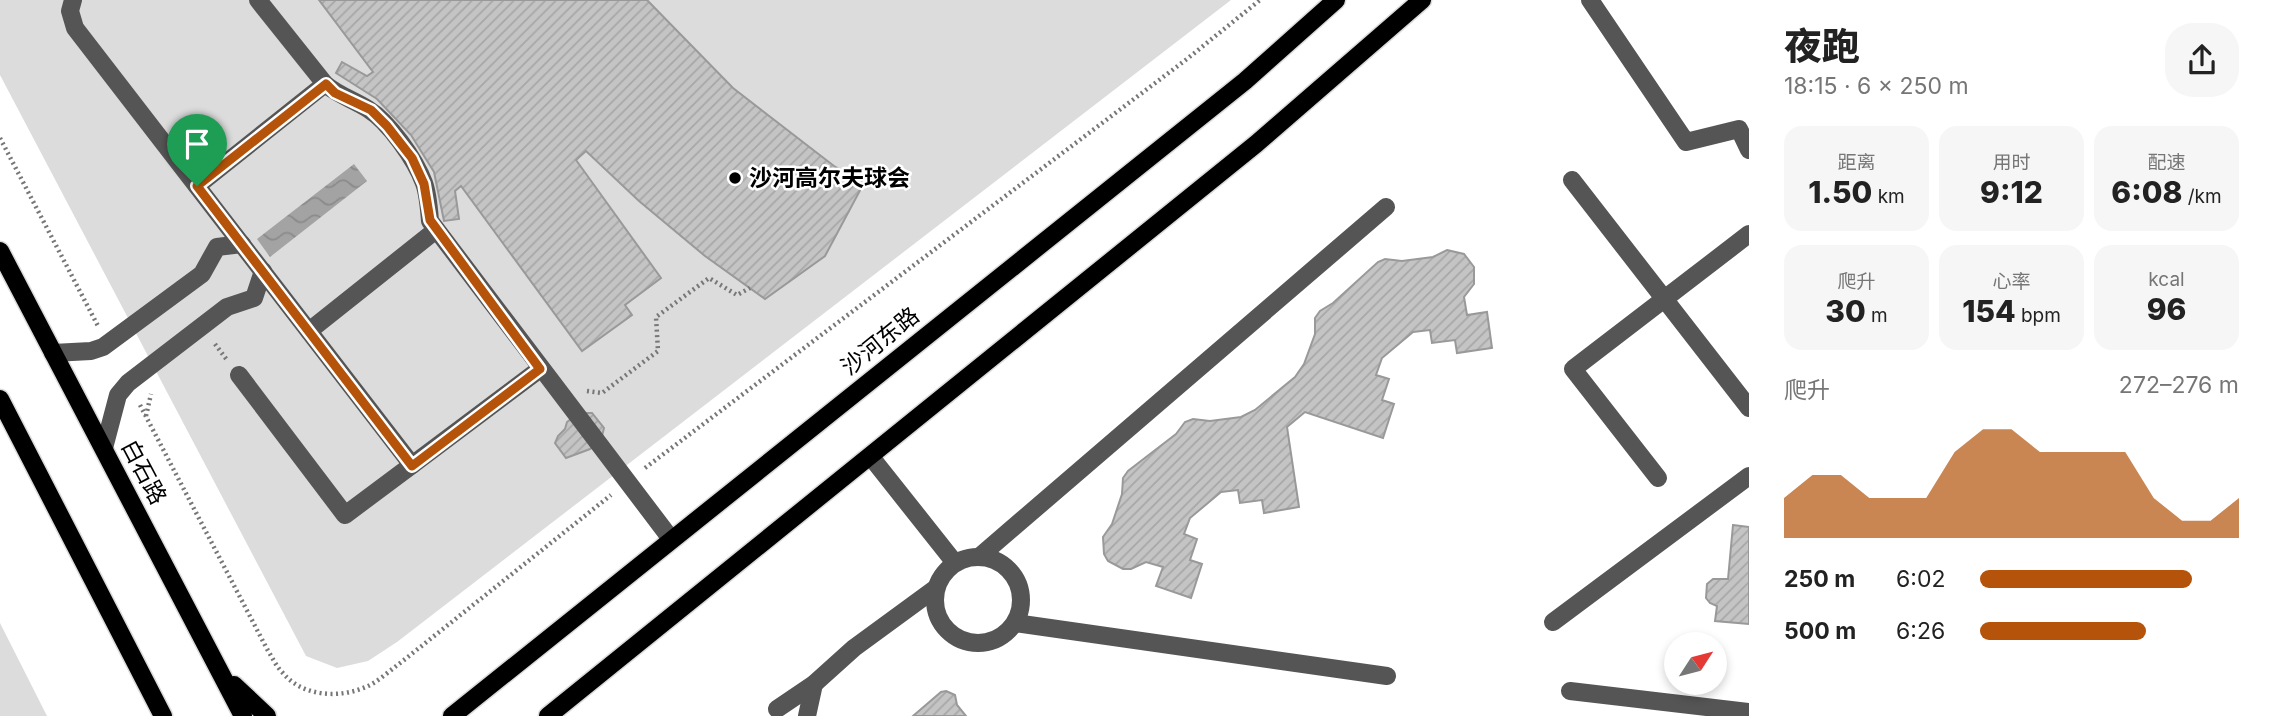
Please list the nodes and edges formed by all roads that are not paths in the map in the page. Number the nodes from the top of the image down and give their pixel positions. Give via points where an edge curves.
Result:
1 (73, 0) edge
2 (258, 0) edge
3 (1336, 0) edge
4 (1422, 0) edge
5 (1590, 0) edge
6 (326, 84) junction
7 (1749, 150) edge
8 (1572, 180) dead end
9 (197, 186) junction
10 (1386, 207) dead end
11 (436, 230) junction
12 (1749, 234) edge
13 (242, 244) junction
14 (0, 251) edge
15 (263, 271) junction
16 (1664, 299) junction
17 (309, 331) junction
18 (54, 353) junction
19 (540, 369) junction
20 (239, 375) road end
21 (0, 399) edge
22 (1749, 408) edge
23 (104, 448) junction
24 (871, 457) junction
25 (412, 466) junction
26 (1749, 476) edge
27 (1658, 478) dead end
28 (671, 539) junction
29 (979, 556) junction
30 (955, 563) junction
31 (936, 588) junction
32 (1553, 622) dead end
33 (1016, 623) junction
34 (215, 660) junction
35 (1387, 676) dead end
36 (814, 684) junction
37 (1570, 691) dead end
38 (778, 709) dead end
39 (1749, 712) edge
40 (163, 716) edge
41 (243, 716) edge
42 (267, 716) edge
43 (452, 716) edge
44 (548, 716) edge
45 (807, 716) edge

1 - 9 street via 70,11 75,28
2 - 6 street
3 - 28 main road, 沙河东路 via 1245,81
4 - 24 main road via 1256,144
5 - 7 street via 1686,142 1739,129
6 - 9 street
6 - 11 street via 371,110 412,158
8 - 16 street
9 - 13 street
10 - 29 street
11 - 17 street
11 - 19 street
12 - 16 street
13 - 15 street
13 - 18 street via 217,247 202,274 103,347
14 - 18 main road, 白石路
15 - 17 street
15 - 23 street via 254,298 227,307 128,383 118,395
16 - 22 street
16 - 27 street via 1573,369
17 - 25 street
18 - 23 main road, 白石路
19 - 25 street
19 - 28 street
20 - 25 street via 345,515
21 - 40 main road
23 - 34 main road, 白石路
24 - 30 street
24 - 44 main road
26 - 32 street
28 - 43 main road, 沙河东路
29 - 30 street
29 - 33 street via 1007,567 1016,579 1021,609
30 - 31 street
31 - 33 street via 938,615 955,637 981,643 995,640
31 - 36 street via 854,648
33 - 35 street
34 - 41 main road, 白石路
34 - 42 main road
36 - 38 street
36 - 45 street
37 - 39 street

